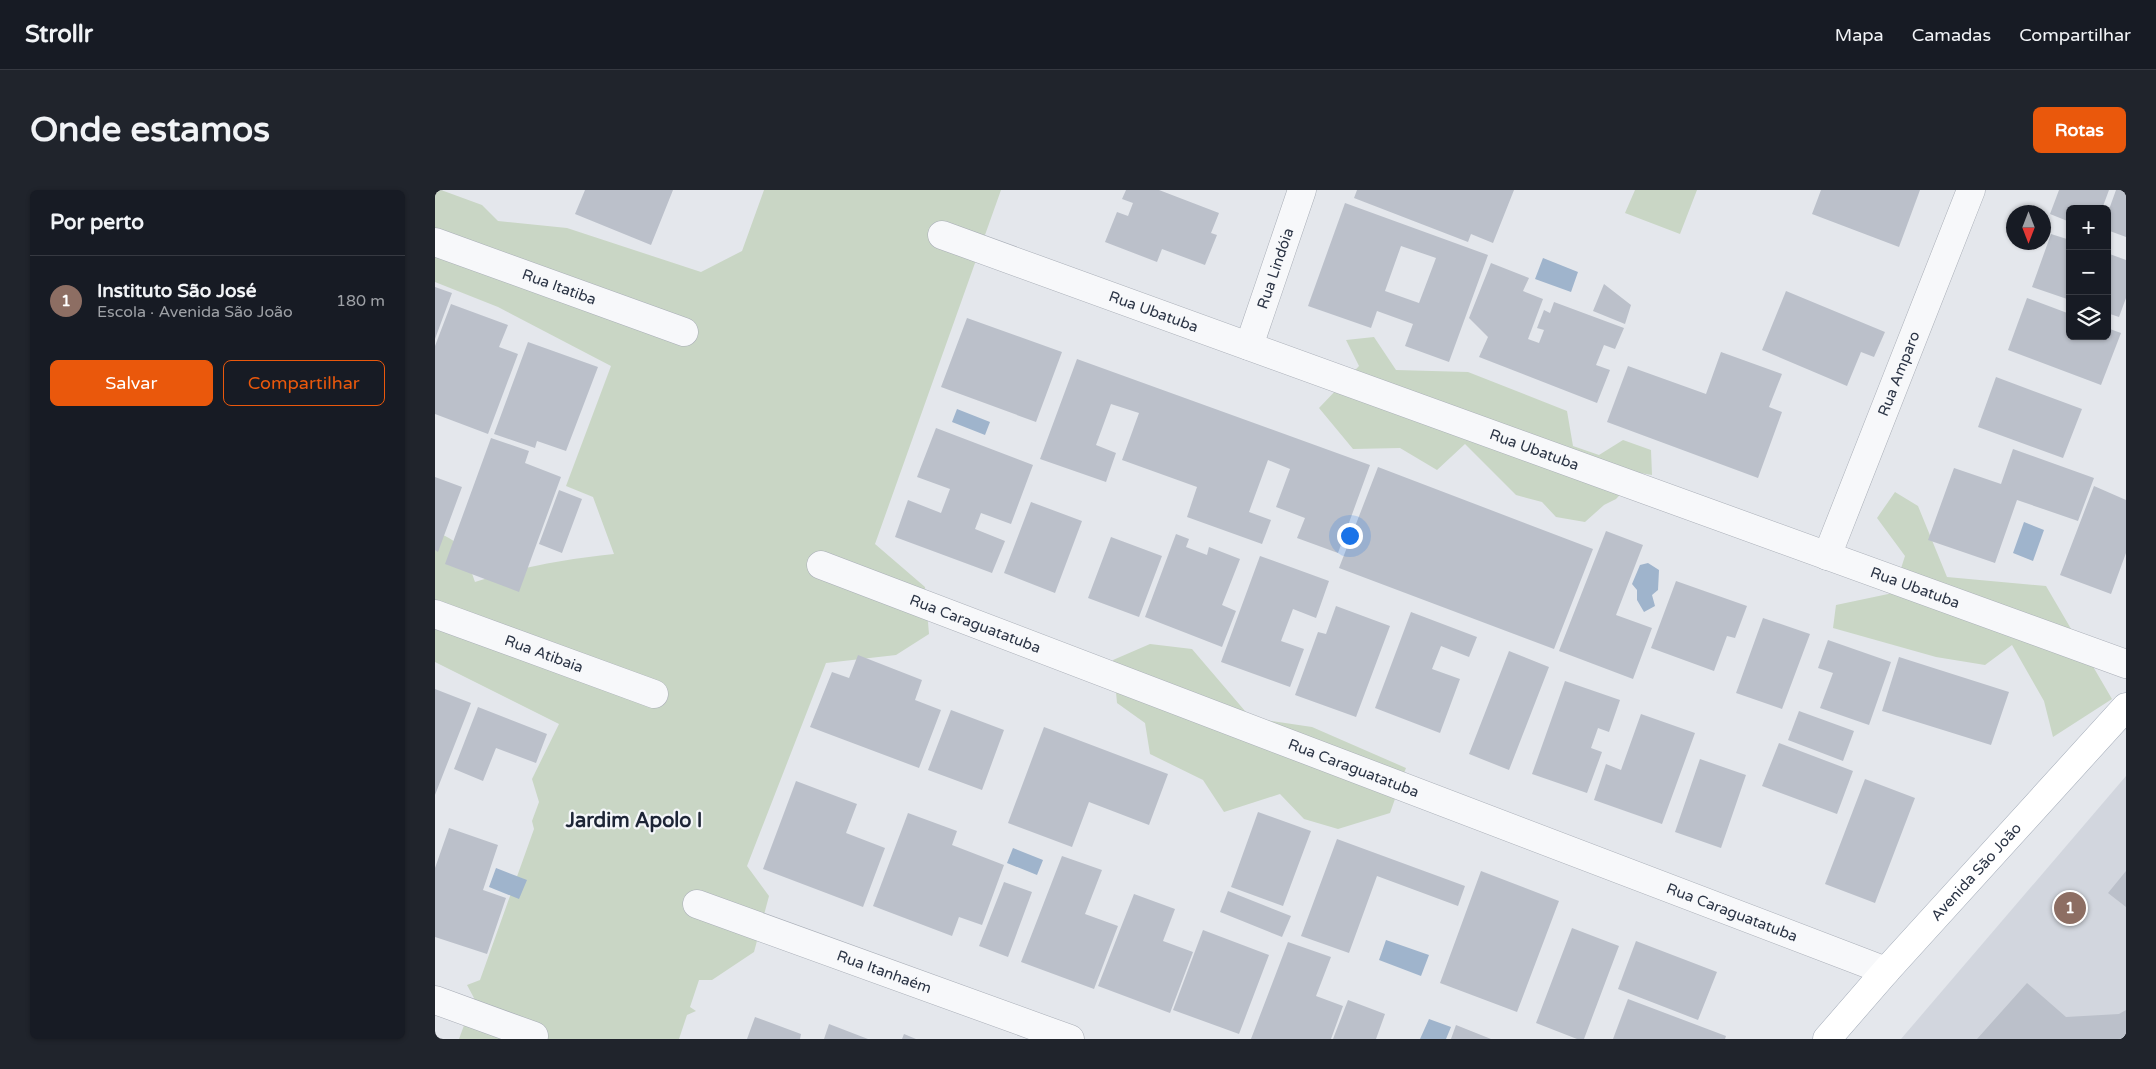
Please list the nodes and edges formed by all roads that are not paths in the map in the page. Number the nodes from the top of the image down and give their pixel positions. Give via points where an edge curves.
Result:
1 (1302, 190) edge
2 (1971, 190) edge
3 (942, 235) dead end
4 (435, 242) edge
5 (684, 332) dead end
6 (1249, 346) junction
7 (1827, 556) junction
8 (821, 565) dead end
9 (435, 614) edge
10 (2126, 664) edge
11 (654, 694) dead end
12 (2126, 707) edge
13 (697, 904) dead end
14 (1886, 971) junction
15 (435, 1000) edge
16 (534, 1036) dead end
17 (1070, 1039) edge
18 (1827, 1039) edge

1 - 6 street, Rua Lindóia
2 - 7 street, Rua Amparo
3 - 6 street, Rua Ubatuba
4 - 5 street, Rua Itatiba
6 - 7 street, Rua Ubatuba
7 - 10 street, Rua Ubatuba
8 - 14 street, Rua Caraguatatuba
9 - 11 street, Rua Atibaia
12 - 14 main road, Avenida São João
13 - 17 street, Rua Itanhaém
14 - 18 main road, Avenida São João
15 - 16 street

